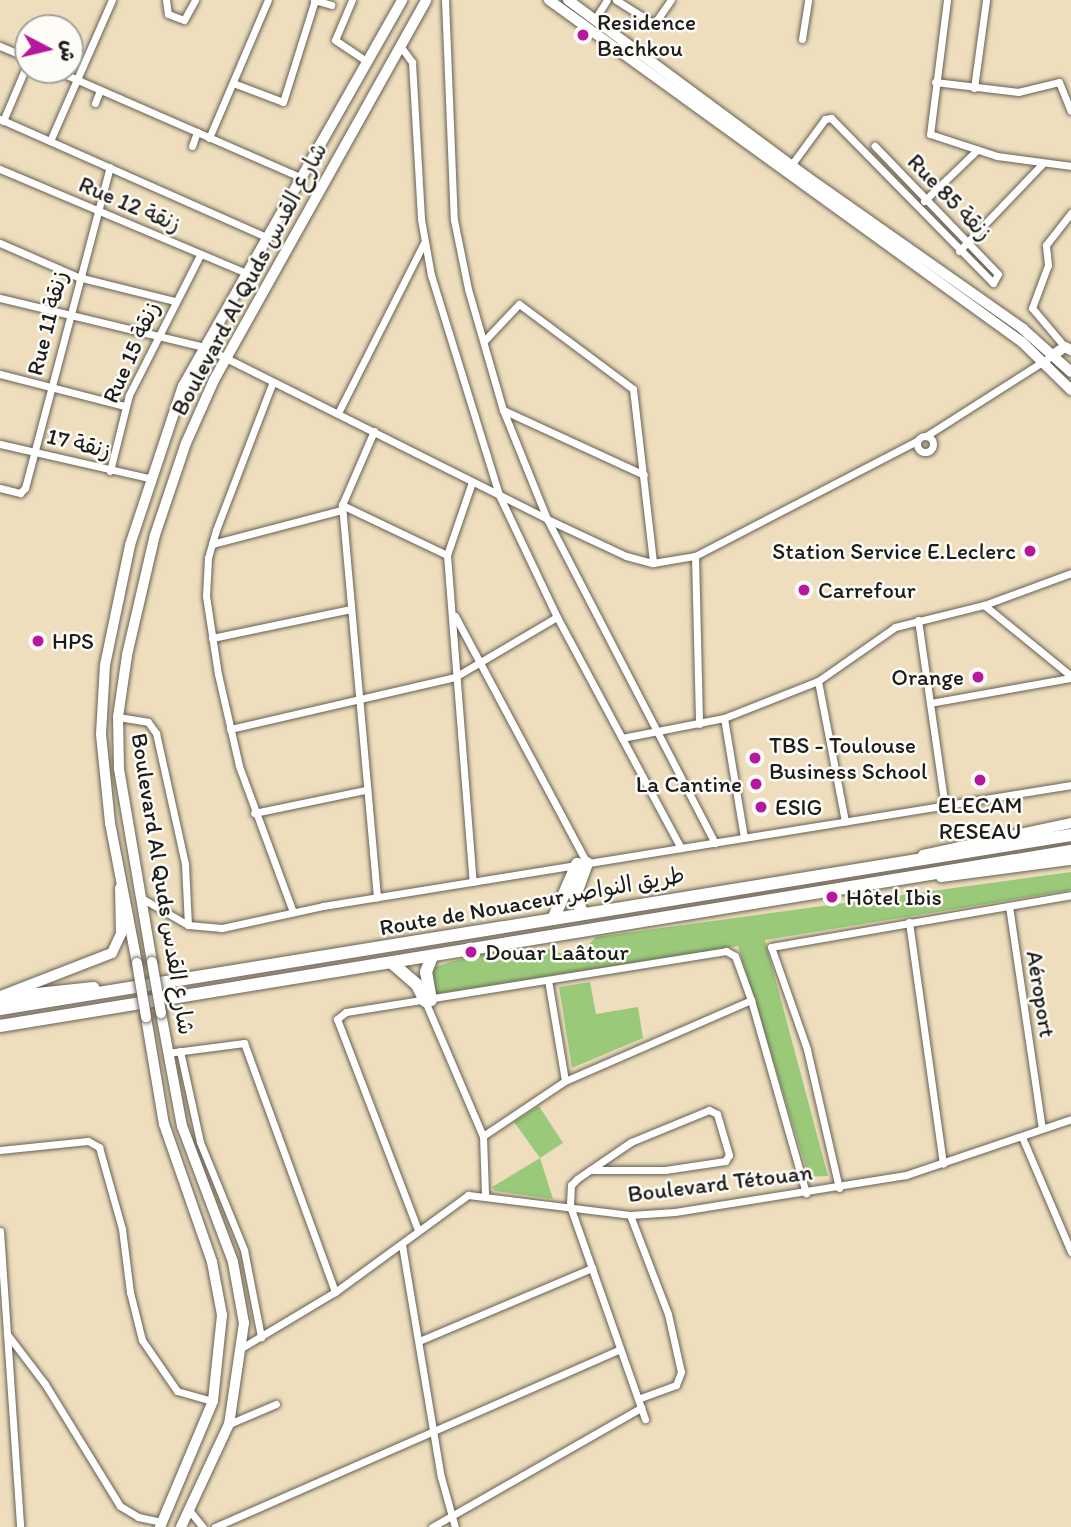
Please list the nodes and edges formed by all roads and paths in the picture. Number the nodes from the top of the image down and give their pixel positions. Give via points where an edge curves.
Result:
1 (112, 0) edge
2 (166, 0) edge
3 (195, 0) edge
4 (268, 0) edge
5 (314, 0) edge
6 (352, 0) edge
7 (402, 0) edge
8 (426, 0) edge
9 (445, 0) edge
10 (549, 0) edge
11 (568, 0) edge
12 (607, 0) edge
13 (616, 0) edge
14 (671, 0) edge
15 (808, 0) edge
16 (947, 0) edge
17 (986, 0) edge
18 (331, 5) dead end
19 (596, 19) junction
20 (802, 39) dead end
21 (401, 47) junction
22 (366, 61) junction
23 (84, 66) edge
24 (84, 82) edge
25 (935, 82) junction
26 (233, 83) junction
27 (17, 84) edge
28 (75, 84) edge
29 (974, 88) junction
30 (100, 90) junction
31 (95, 103) dead end
32 (1071, 111) edge
33 (1, 120) edge
34 (197, 132) junction
35 (209, 138) junction
36 (50, 141) junction
37 (192, 146) dead end
38 (875, 146) dead end
39 (977, 150) junction
40 (792, 164) junction
41 (1042, 164) junction
42 (1071, 166) edge
43 (110, 167) junction
44 (0, 169) edge
45 (300, 177) junction
46 (926, 199) junction
47 (919, 206) junction
48 (96, 211) junction
49 (1071, 214) edge
50 (266, 237) junction
51 (424, 242) junction
52 (0, 243) edge
53 (968, 243) junction
54 (959, 251) junction
55 (200, 255) junction
56 (246, 273) junction
57 (78, 277) junction
58 (0, 298) edge
59 (175, 301) junction
60 (68, 316) junction
61 (156, 336) junction
62 (484, 341) junction
63 (204, 347) junction
64 (1068, 349) edge
65 (1048, 358) junction
66 (225, 359) junction
67 (1071, 372) edge
68 (0, 374) edge
69 (272, 384) junction
70 (50, 387) junction
71 (1071, 390) edge
72 (125, 406) junction
73 (503, 410) junction
74 (338, 413) junction
75 (374, 431) junction
76 (926, 436) junction
77 (917, 441) junction
78 (0, 444) edge
79 (33, 452) junction
80 (110, 471) junction
81 (644, 474) junction
82 (149, 478) junction
83 (472, 482) junction
84 (0, 488) edge
85 (499, 495) junction
86 (342, 507) junction
87 (547, 519) junction
88 (212, 544) junction
89 (447, 555) junction
90 (695, 556) junction
91 (653, 563) junction
92 (1071, 573) edge
93 (984, 605) junction
94 (351, 609) junction
95 (453, 612) junction
96 (557, 617) junction
97 (918, 620) junction
98 (212, 638) junction
99 (479, 662) junction
100 (455, 677) junction
101 (1071, 677) edge
102 (818, 681) junction
103 (359, 699) junction
104 (930, 703) junction
105 (118, 717) junction
106 (724, 718) junction
107 (699, 724) junction
108 (230, 729) junction
109 (656, 732) junction
110 (622, 738) junction
111 (1071, 785) edge
112 (365, 790) junction
113 (945, 807) junction
114 (254, 813) junction
115 (845, 821) junction
116 (1071, 823) edge
117 (1064, 836) edge
118 (744, 837) junction
119 (715, 843) junction
120 (681, 848) junction
121 (1067, 855) edge
122 (582, 860) junction
123 (914, 860) junction
124 (121, 882) junction
125 (474, 882) junction
126 (1071, 895) edge
127 (377, 897) junction
128 (144, 899) junction
129 (1009, 906) junction
130 (293, 912) junction
131 (582, 912) junction
132 (554, 917) junction
133 (909, 922) junction
134 (188, 925) junction
135 (432, 956) junction
136 (392, 963) junction
137 (548, 980) junction
138 (117, 991) junction
139 (0, 997) edge
140 (751, 1000) junction
141 (430, 1005) junction
142 (0, 1009) edge
143 (0, 1026) edge
144 (180, 1051) junction
145 (167, 1053) junction
146 (565, 1081) junction
147 (1071, 1119) edge
148 (1042, 1129) junction
149 (483, 1136) junction
150 (1022, 1137) junction
151 (0, 1150) edge
152 (943, 1164) junction
153 (590, 1170) junction
154 (839, 1188) junction
155 (806, 1193) junction
156 (485, 1194) junction
157 (571, 1210) junction
158 (630, 1215) junction
159 (418, 1230) junction
160 (0, 1231) edge
161 (402, 1245) junction
162 (1071, 1252) edge
163 (592, 1268) junction
164 (335, 1292) junction
165 (7, 1334) junction
166 (261, 1337) junction
167 (419, 1341) junction
168 (243, 1347) junction
169 (621, 1349) junction
170 (638, 1399) junction
171 (213, 1401) junction
172 (276, 1404) dead end
173 (641, 1408) junction
174 (645, 1419) dead end
175 (229, 1424) junction
176 (434, 1429) junction
177 (189, 1510) junction
178 (451, 1516) junction
179 (161, 1525) edge
180 (20, 1527) edge
181 (181, 1527) edge
182 (203, 1527) edge
183 (215, 1527) edge
184 (432, 1527) edge
185 (455, 1527) edge

1 - 23 street
2 - 3 street via 168,14 184,20
4 - 26 street
5 - 18 street
5 - 26 street via 284,101
6 - 22 street via 335,40
7 - 22 main road, Boulevard Al Quds شارع القدس
8 - 21 main road, Boulevard Al Quds شارع القدس
9 - 62 street via 454,220
10 - 65 main road via 800,185
11 - 19 main road
12 - 19 street
13 - 14 street via 655,24
15 - 20 street
16 - 25 street
17 - 29 street
19 - 40 main road
21 - 51 street via 412,62
21 - 66 main road, Boulevard Al Quds شارع القدس
22 - 45 main road, Boulevard Al Quds شارع القدس
24 - 30 street
25 - 29 street
25 - 39 street via 930,134
26 - 35 street
27 - 33 street
28 - 36 street
29 - 32 street via 1018,92 1056,82 1064,86
30 - 31 street
30 - 34 street
33 - 36 street
34 - 35 street
34 - 37 street
35 - 45 street
36 - 43 street
38 - 46 street, Rue 85 زنقة
39 - 41 street
39 - 46 street
40 - 47 street via 830,117
40 - 65 main road via 1023,329
41 - 42 street
41 - 53 street
43 - 48 street, Rue 11 زنقة
43 - 50 street
44 - 48 street, Rue 12 زنقة
45 - 50 main road, Boulevard Al Quds شارع القدس
46 - 47 street
46 - 53 street, Rue 85 زنقة
47 - 54 street
48 - 55 street, Rue 12 زنقة
48 - 57 street, Rue 11 زنقة
49 - 64 street via 1046,245 1048,265 1033,305 1033,314
50 - 56 main road, Boulevard Al Quds شارع القدس
51 - 74 street
51 - 85 street via 463,388
52 - 57 street
53 - 54 street
53 - 54 street, Rue 85 زنقة via 998,274 990,284
55 - 56 street, Rue 12 زنقة
55 - 59 street, Rue 15 زنقة
56 - 63 main road, Boulevard Al Quds شارع القدس
57 - 59 street
57 - 60 street, Rue 11 زنقة
58 - 60 street
59 - 61 street, Rue 15 زنقة
60 - 61 street
60 - 70 street, Rue 11 زنقة
61 - 63 street
61 - 72 street, Rue 15 زنقة
62 - 73 street
62 - 81 street via 519,304 633,389
63 - 66 street
63 - 82 main road, Boulevard Al Quds شارع القدس via 183,386
64 - 65 main road
65 - 67 main road
65 - 71 main road
65 - 76 street
66 - 69 street
66 - 105 main road, Boulevard Al Quds شارع القدس via 186,443 159,524 127,655
68 - 70 street
69 - 74 street
69 - 88 street
70 - 72 street
70 - 79 street, Rue 11 زنقة
72 - 80 street, Rue 15 زنقة
73 - 81 street
73 - 87 street
74 - 75 street
75 - 83 street
75 - 86 street
76 - 77 street
76 - 77 street via 933,442 929,451 920,451
77 - 90 street
78 - 79 street, زنقة 17
79 - 80 street, زنقة 17
79 - 84 street, Rue 11 زنقة via 25,488 20,493
80 - 82 street, زنقة 17
81 - 91 street
82 - 124 main road, Boulevard Al Quds شارع القدس via 112,619 100,723 102,766
83 - 85 street
83 - 89 street
85 - 87 street
85 - 96 street
86 - 88 street
86 - 89 street
86 - 94 street
87 - 91 street via 625,556
87 - 109 street
88 - 98 street via 206,596
89 - 95 street
90 - 91 street
90 - 107 street
92 - 93 street
93 - 97 street
93 - 101 street
94 - 98 street
94 - 103 street
95 - 99 street
95 - 100 street
96 - 99 street
96 - 110 street
97 - 102 street via 895,627
97 - 104 street
98 - 108 street
99 - 100 street
99 - 122 street
100 - 103 street
100 - 125 street
101 - 104 street
102 - 106 street
102 - 115 street
103 - 108 street
103 - 112 street
104 - 113 street
105 - 128 main road, Boulevard Al Quds شارع القدس via 119,768
105 - 134 street via 148,722 156,733 185,864
106 - 107 street
106 - 118 street
107 - 109 street
108 - 114 street
109 - 110 street
109 - 119 street
110 - 120 street
111 - 113 street
112 - 114 street
112 - 127 street
113 - 115 street
114 - 130 street
115 - 118 street
116 - 123 main road via 952,846
117 - 123 highway, Route de Nouaceur طريق النواصر
118 - 119 street
119 - 120 street
120 - 122 street
121 - 135 highway, Route de Nouaceur طريق النواصر
122 - 125 street
122 - 131 highway via 576,890
122 - 132 highway
123 - 131 highway, Route de Nouaceur طريق النواصر
124 - 139 main road via 121,934 112,953
124 - 171 main road, Boulevard Al Quds شارع القدس, bridge via 164,1124 219,1289 222,1347
125 - 127 street
126 - 129 street
127 - 130 street
128 - 134 street
128 - 145 main road, Boulevard Al Quds شارع القدس, bridge
129 - 133 street
129 - 148 street, Aéroport
130 - 134 street via 222,928
131 - 132 highway, Route de Nouaceur طريق النواصر
132 - 138 highway, Route de Nouaceur طريق النواصر
133 - 152 street
133 - 154 street via 771,949 807,1049
135 - 136 highway, Route de Nouaceur طريق النواصر
135 - 141 highway via 426,972
136 - 141 highway via 417,985
136 - 143 highway, Route de Nouaceur طريق النواصر
137 - 140 street via 726,951 735,956
137 - 141 street
137 - 146 street
138 - 139 highway via 69,989
138 - 142 highway, Route de Nouaceur طريق النواصر
140 - 146 street
140 - 155 street
141 - 149 street
141 - 159 street via 346,1012 336,1025
144 - 145 street
144 - 164 street via 244,1043
144 - 166 street via 200,1142 244,1250
145 - 168 main road, Boulevard Al Quds شارع القدس via 182,1126 233,1262
146 - 149 street
147 - 148 street, Boulevard Tétouan
148 - 150 street, Boulevard Tétouan
149 - 156 street
150 - 152 street, Boulevard Tétouan
150 - 162 street
151 - 171 street via 80,1141 99,1147 122,1229 142,1340 177,1391
152 - 154 street, Boulevard Tétouan
153 - 153 street via 631,1142 712,1110 729,1155 724,1161 665,1170
153 - 157 street via 571,1185
154 - 155 street, Boulevard Tétouan
155 - 158 street, Boulevard Tétouan
156 - 157 street, Boulevard Tétouan
156 - 159 street, Boulevard Tétouan via 461,1198
157 - 158 street, Boulevard Tétouan
157 - 163 street
158 - 170 street via 671,1324 681,1372 676,1385
159 - 161 street, Boulevard Tétouan
160 - 165 street
161 - 164 street, Boulevard Tétouan
161 - 167 street
163 - 167 street
163 - 169 street
164 - 166 street, Boulevard Tétouan
165 - 179 street via 45,1384 120,1506
165 - 180 street
166 - 168 street, Boulevard Tétouan
167 - 176 street
168 - 175 main road, Boulevard Al Quds شارع القدس
169 - 170 street
169 - 176 street
170 - 173 street
171 - 179 main road, Boulevard Al Quds شارع القدس
172 - 175 street
173 - 174 street
173 - 178 street
175 - 177 main road, Boulevard Al Quds شارع القدس
176 - 178 street
176 - 183 street
177 - 181 main road, Boulevard Al Quds شارع القدس
177 - 182 street
178 - 184 street
178 - 185 street

